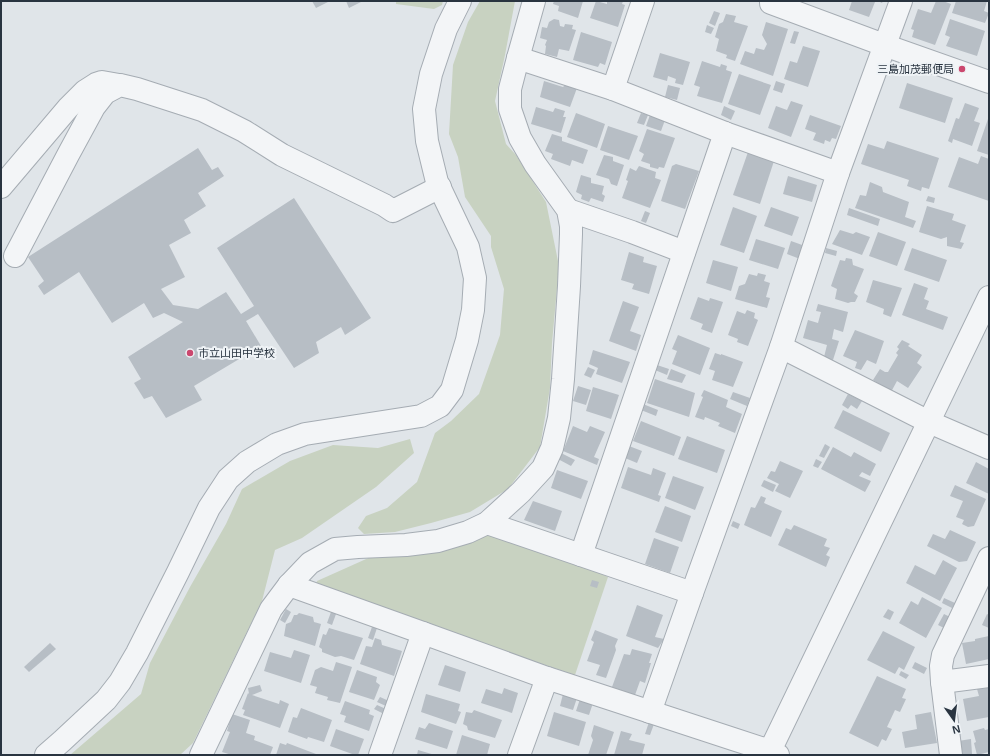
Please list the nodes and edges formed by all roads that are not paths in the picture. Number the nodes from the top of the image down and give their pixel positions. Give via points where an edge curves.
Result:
1 (460, 1) edge
2 (534, 1) edge
3 (643, 1) edge
4 (901, 1) edge
5 (769, 2) edge
6 (884, 45) junction
7 (518, 58) junction
8 (989, 82) edge
9 (120, 85) junction
10 (613, 89) junction
11 (726, 133) junction
12 (838, 173) junction
13 (1, 187) edge
14 (440, 187) junction
15 (568, 210) junction
16 (684, 252) junction
17 (15, 256) dead end
18 (989, 297) edge
19 (781, 348) junction
20 (929, 422) junction
21 (989, 448) edge
22 (487, 523) junction
23 (581, 555) junction
24 (989, 558) edge
25 (289, 585) junction
26 (692, 593) junction
27 (423, 632) junction
28 (989, 676) edge
29 (547, 678) junction
30 (942, 682) junction
31 (650, 712) junction
32 (772, 754) edge
33 (46, 755) edge
34 (201, 755) edge
35 (380, 755) edge
36 (519, 755) edge
37 (951, 755) edge

1 - 14 street via 446,29 431,74 424,109 428,141
2 - 7 street
3 - 10 street
4 - 6 street
5 - 6 street
6 - 8 street
6 - 12 street
7 - 10 street
7 - 15 street via 510,88 510,109 520,138
9 - 13 street via 102,82 85,90
9 - 14 street via 202,110 282,155 393,211
9 - 17 street via 106,93 94,107
10 - 11 street
11 - 12 street
11 - 16 street
12 - 19 street
14 - 33 street via 468,247 475,278 473,310 467,340 452,390 440,406 421,416 305,434 276,444 247,462 228,479 209,508 120,682 106,700
15 - 16 street
15 - 22 street via 571,234 563,379 559,418 552,448 543,468
16 - 23 street
18 - 20 street
19 - 20 street
19 - 26 street
20 - 21 street
20 - 32 street
22 - 23 street
22 - 25 street via 438,541 334,549 310,563
23 - 26 street
24 - 30 street via 943,655
25 - 27 street
25 - 34 street via 271,609
26 - 31 street
27 - 29 street
27 - 35 street
28 - 30 street
29 - 31 street
29 - 36 street
30 - 37 street
31 - 32 street

